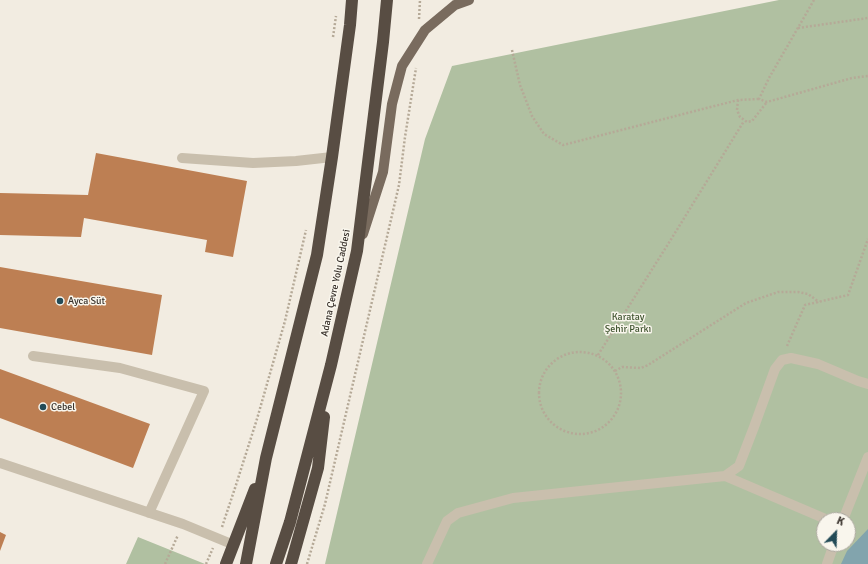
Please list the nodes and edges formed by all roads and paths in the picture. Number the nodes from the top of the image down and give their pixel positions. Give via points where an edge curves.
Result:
1 (352, 0) edge
2 (387, 0) edge
3 (420, 0) edge
4 (469, 0) edge
5 (814, 0) edge
6 (336, 16) dead end
7 (868, 18) edge
8 (798, 28) junction
9 (333, 40) dead end
10 (417, 42) junction
11 (512, 50) dead end
12 (868, 76) edge
13 (759, 98) junction
14 (738, 100) junction
15 (767, 102) junction
16 (744, 120) junction
17 (182, 158) dead end
18 (332, 158) junction
19 (308, 223) dead end
20 (868, 239) edge
21 (357, 251) junction
22 (818, 302) junction
23 (598, 355) junction
24 (33, 356) dead end
25 (782, 360) junction
26 (331, 365) junction
27 (615, 371) junction
28 (868, 384) edge
29 (266, 458) junction
30 (0, 463) edge
31 (867, 463) edge
32 (725, 476) junction
33 (846, 512) edge
34 (149, 513) junction
35 (816, 515) edge
36 (183, 524) junction
37 (217, 538) junction
38 (234, 544) junction
39 (831, 552) edge
40 (165, 564) edge
41 (206, 564) edge
42 (226, 564) edge
43 (246, 564) edge
44 (276, 564) edge
45 (291, 564) edge
46 (307, 564) edge
47 (427, 564) edge
48 (827, 564) edge

1 - 18 highway
2 - 21 highway, Adana Çevre Yolu Caddesi
3 - 10 path
4 - 10 main road via 455,5 425,30
5 - 8 path
6 - 9 path
7 - 8 path
8 - 13 path
10 - 21 main road via 402,66 392,104 383,172
10 - 46 path via 416,69 399,185 325,504
11 - 14 path via 520,85 532,116 544,134 563,145
12 - 15 path via 852,78
13 - 14 path
13 - 15 path
14 - 16 path via 737,110
15 - 16 path via 752,121
16 - 23 path
17 - 18 street via 253,163
18 - 29 highway via 317,255
19 - 37 path via 285,321 236,488
20 - 22 path via 848,295
21 - 26 highway, Adana Çevre Yolu Caddesi
22 - 25 path via 805,305
22 - 27 path via 808,294 778,292 746,303 648,365 641,368 622,367
23 - 27 path
23 - 27 path via 571,352 547,367 540,380 538,394 548,420 558,429 571,434 585,435 599,431 618,411 622,398 621,384
24 - 34 street via 120,368 204,391
25 - 28 street via 791,358 818,364
25 - 32 street via 775,369 739,466
26 - 44 highway, Adana Çevre Yolu Caddesi via 290,522
26 - 45 highway via 318,468
29 - 38 highway
29 - 43 highway
30 - 34 street
31 - 33 street
32 - 35 street
32 - 47 street via 514,498 458,512 447,521
34 - 36 street
36 - 37 street
36 - 40 path
37 - 38 street
37 - 41 path
38 - 42 highway
39 - 48 street

